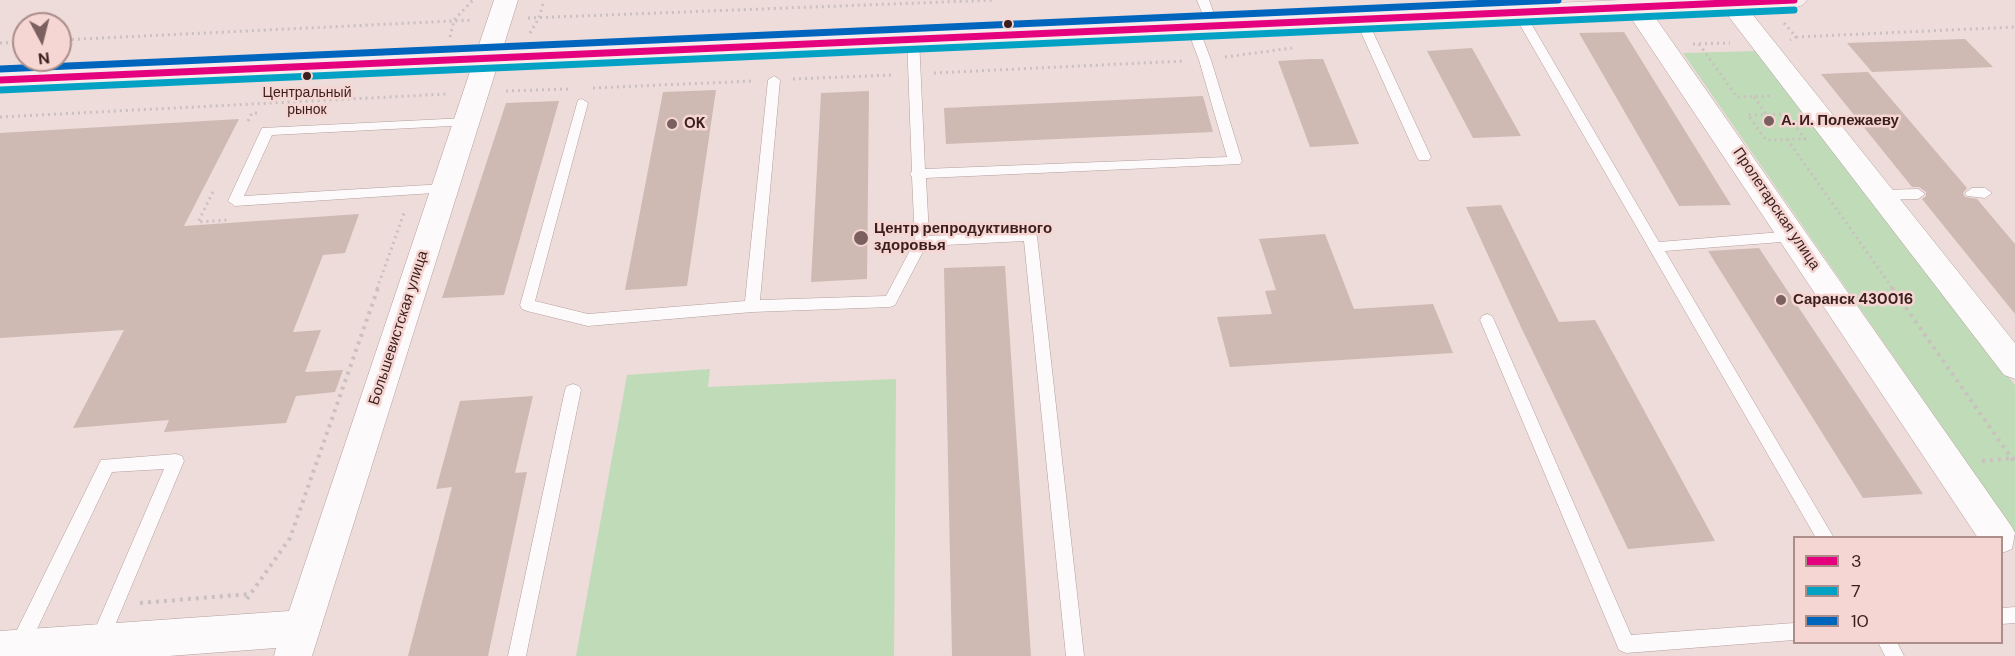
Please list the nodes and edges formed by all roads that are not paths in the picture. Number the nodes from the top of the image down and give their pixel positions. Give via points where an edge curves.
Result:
1 (506, 0) edge
2 (1203, 0) edge
3 (1794, 0) edge
4 (1729, 1) edge
5 (1634, 3) edge
6 (1361, 19) junction
7 (1526, 25) dead end
8 (1202, 26) junction
9 (913, 38) junction
10 (488, 57) junction
11 (0, 80) edge
12 (774, 80) road end
13 (582, 103) dead end
14 (470, 108) junction
15 (1424, 157) dead end
16 (917, 174) junction
17 (444, 189) junction
18 (1918, 194) dead end
19 (1881, 195) junction
20 (1794, 236) junction
21 (921, 241) junction
22 (1655, 247) junction
23 (752, 306) junction
24 (1487, 320) dead end
25 (2015, 366) edge
26 (573, 390) dead end
27 (1825, 536) edge
28 (1998, 536) edge
29 (2003, 543) edge
30 (2015, 560) edge
31 (1793, 632) edge
32 (297, 642) edge
33 (98, 643) junction
34 (9, 649) edge
35 (518, 656) edge
36 (1075, 656) edge

1 - 10 street, Большевистская улица
2 - 8 lane
3 - 4 main road
4 - 5 main road
4 - 19 street
5 - 6 main road
5 - 20 street, Пролетарская улица
6 - 8 main road
6 - 15 lane
7 - 22 lane
8 - 9 main road
8 - 16 lane via 1205,60 1235,161
9 - 10 main road
9 - 16 lane
10 - 11 main road
10 - 14 street, Большевистская улица
12 - 23 lane
13 - 23 lane via 527,305 588,320
14 - 17 street, Большевистская улица
14 - 17 lane via 267,131 235,201
16 - 21 lane
17 - 32 street, Большевистская улица
18 - 19 lane
19 - 25 street
20 - 22 lane
20 - 28 street, Пролетарская улица
21 - 23 lane via 890,301
21 - 36 lane via 1030,236
22 - 27 lane
24 - 31 lane via 1626,645
26 - 35 lane
29 - 30 street, Пролетарская улица
32 - 33 street via 219,634
33 - 34 street
33 - 34 lane via 176,461 107,465

